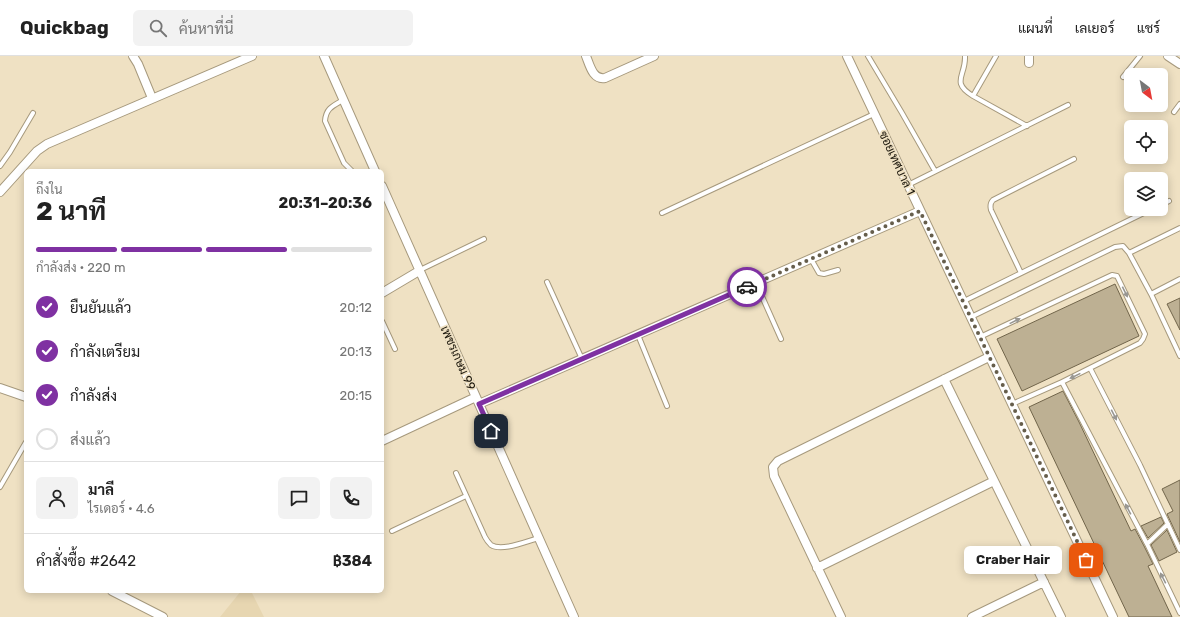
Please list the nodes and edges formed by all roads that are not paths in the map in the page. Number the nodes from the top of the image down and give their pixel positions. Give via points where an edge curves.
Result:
1 (133, 56) edge
2 (252, 56) edge
3 (324, 56) edge
4 (586, 56) edge
5 (654, 56) edge
6 (847, 56) edge
7 (868, 56) edge
8 (965, 56) edge
9 (996, 56) edge
10 (1140, 56) edge
11 (1168, 56) edge
12 (1179, 62) edge
13 (1123, 78) dead end
14 (973, 96) junction
15 (152, 98) junction
16 (344, 100) junction
17 (1180, 104) edge
18 (1068, 105) dead end
19 (1174, 112) dead end
20 (33, 113) dead end
21 (874, 114) junction
22 (1027, 126) junction
23 (1074, 159) dead end
24 (0, 166) edge
25 (350, 169) edge
26 (374, 169) edge
27 (935, 172) junction
28 (908, 185) junction
29 (384, 191) edge
30 (0, 192) edge
31 (920, 211) junction
32 (662, 213) dead end
33 (1138, 216) edge
34 (1180, 228) edge
35 (484, 239) dead end
36 (1129, 253) junction
37 (811, 259) junction
38 (838, 270) dead end
39 (419, 271) junction
40 (1021, 273) junction
41 (1180, 279) edge
42 (547, 282) dead end
43 (756, 283) junction
44 (384, 292) edge
45 (1150, 294) junction
46 (964, 301) junction
47 (971, 317) junction
48 (384, 325) edge
49 (638, 335) junction
50 (980, 337) junction
51 (781, 339) dead end
52 (395, 349) dead end
53 (989, 356) junction
54 (1180, 356) edge
55 (582, 359) junction
56 (1090, 368) junction
57 (944, 379) junction
58 (1062, 382) junction
59 (0, 388) edge
60 (24, 396) edge
61 (477, 400) junction
62 (1011, 404) junction
63 (667, 406) dead end
64 (384, 441) edge
65 (24, 445) edge
66 (456, 473) dead end
67 (994, 481) junction
68 (0, 487) edge
69 (466, 496) junction
70 (1168, 524) junction
71 (392, 531) dead end
72 (539, 538) junction
73 (1146, 544) junction
74 (1180, 550) edge
75 (817, 568) junction
76 (1044, 582) junction
77 (116, 593) edge
78 (1180, 613) edge
79 (163, 617) edge
80 (574, 617) edge
81 (841, 617) edge
82 (972, 617) edge
83 (1061, 617) edge
84 (1113, 617) edge

1 - 15 street
2 - 15 street
3 - 16 street
4 - 5 street via 596,77 600,79
6 - 21 street, ซอยเทศบาล 1
7 - 27 lane
8 - 14 lane via 960,81 966,91
9 - 14 lane
10 - 13 lane
11 - 12 street
14 - 22 lane
15 - 30 street via 48,144 37,151
16 - 25 lane via 328,109 324,121 344,163
16 - 26 street
17 - 19 lane
18 - 22 lane
20 - 24 lane
21 - 28 street, ซอยเทศบาล 1
21 - 32 lane
22 - 27 lane
23 - 40 lane via 991,202 991,210
27 - 28 lane
28 - 31 street, ซอยเทศบาล 1
29 - 39 street, เพชรเกษม 99
31 - 37 street
31 - 46 street, ซอยเทศบาล 1
33 - 40 lane
34 - 36 lane
35 - 39 lane
36 - 45 lane
36 - 47 lane via 1123,246 1115,247
37 - 38 lane via 820,273
37 - 43 street
39 - 44 street
39 - 61 street, เพชรเกษม 99
40 - 46 lane
41 - 45 lane
42 - 55 lane
43 - 49 street
43 - 51 lane
45 - 54 lane
46 - 47 street, ซอยเทศบาล 1
47 - 50 street, ซอยเทศบาล 1
48 - 52 lane
49 - 55 street
49 - 63 lane
50 - 53 street, ซอยเทศบาล 1
50 -> 56 lane via 1109,275 1117,276 1145,334 1144,339
53 - 57 street
53 - 62 street, ซอยเทศบาล 1
55 - 61 street
56 -> 58 lane
56 -> 70 lane
57 - 67 street
57 - 75 street via 778,461 772,467
58 - 62 lane
73 -> 58 lane
59 - 60 street
61 - 64 street
61 - 72 street, เพชรเกษม 99
62 - 84 street, ซอยเทศบาล 1
65 - 68 lane
66 - 69 lane
67 - 75 street
67 - 76 street
69 - 71 lane
69 - 72 lane via 491,545 507,547
70 - 73 lane
70 - 74 lane
72 - 80 street, เพชรเกษม 99
78 -> 73 lane
75 - 81 street
76 - 82 street
76 - 83 street
77 - 79 street

